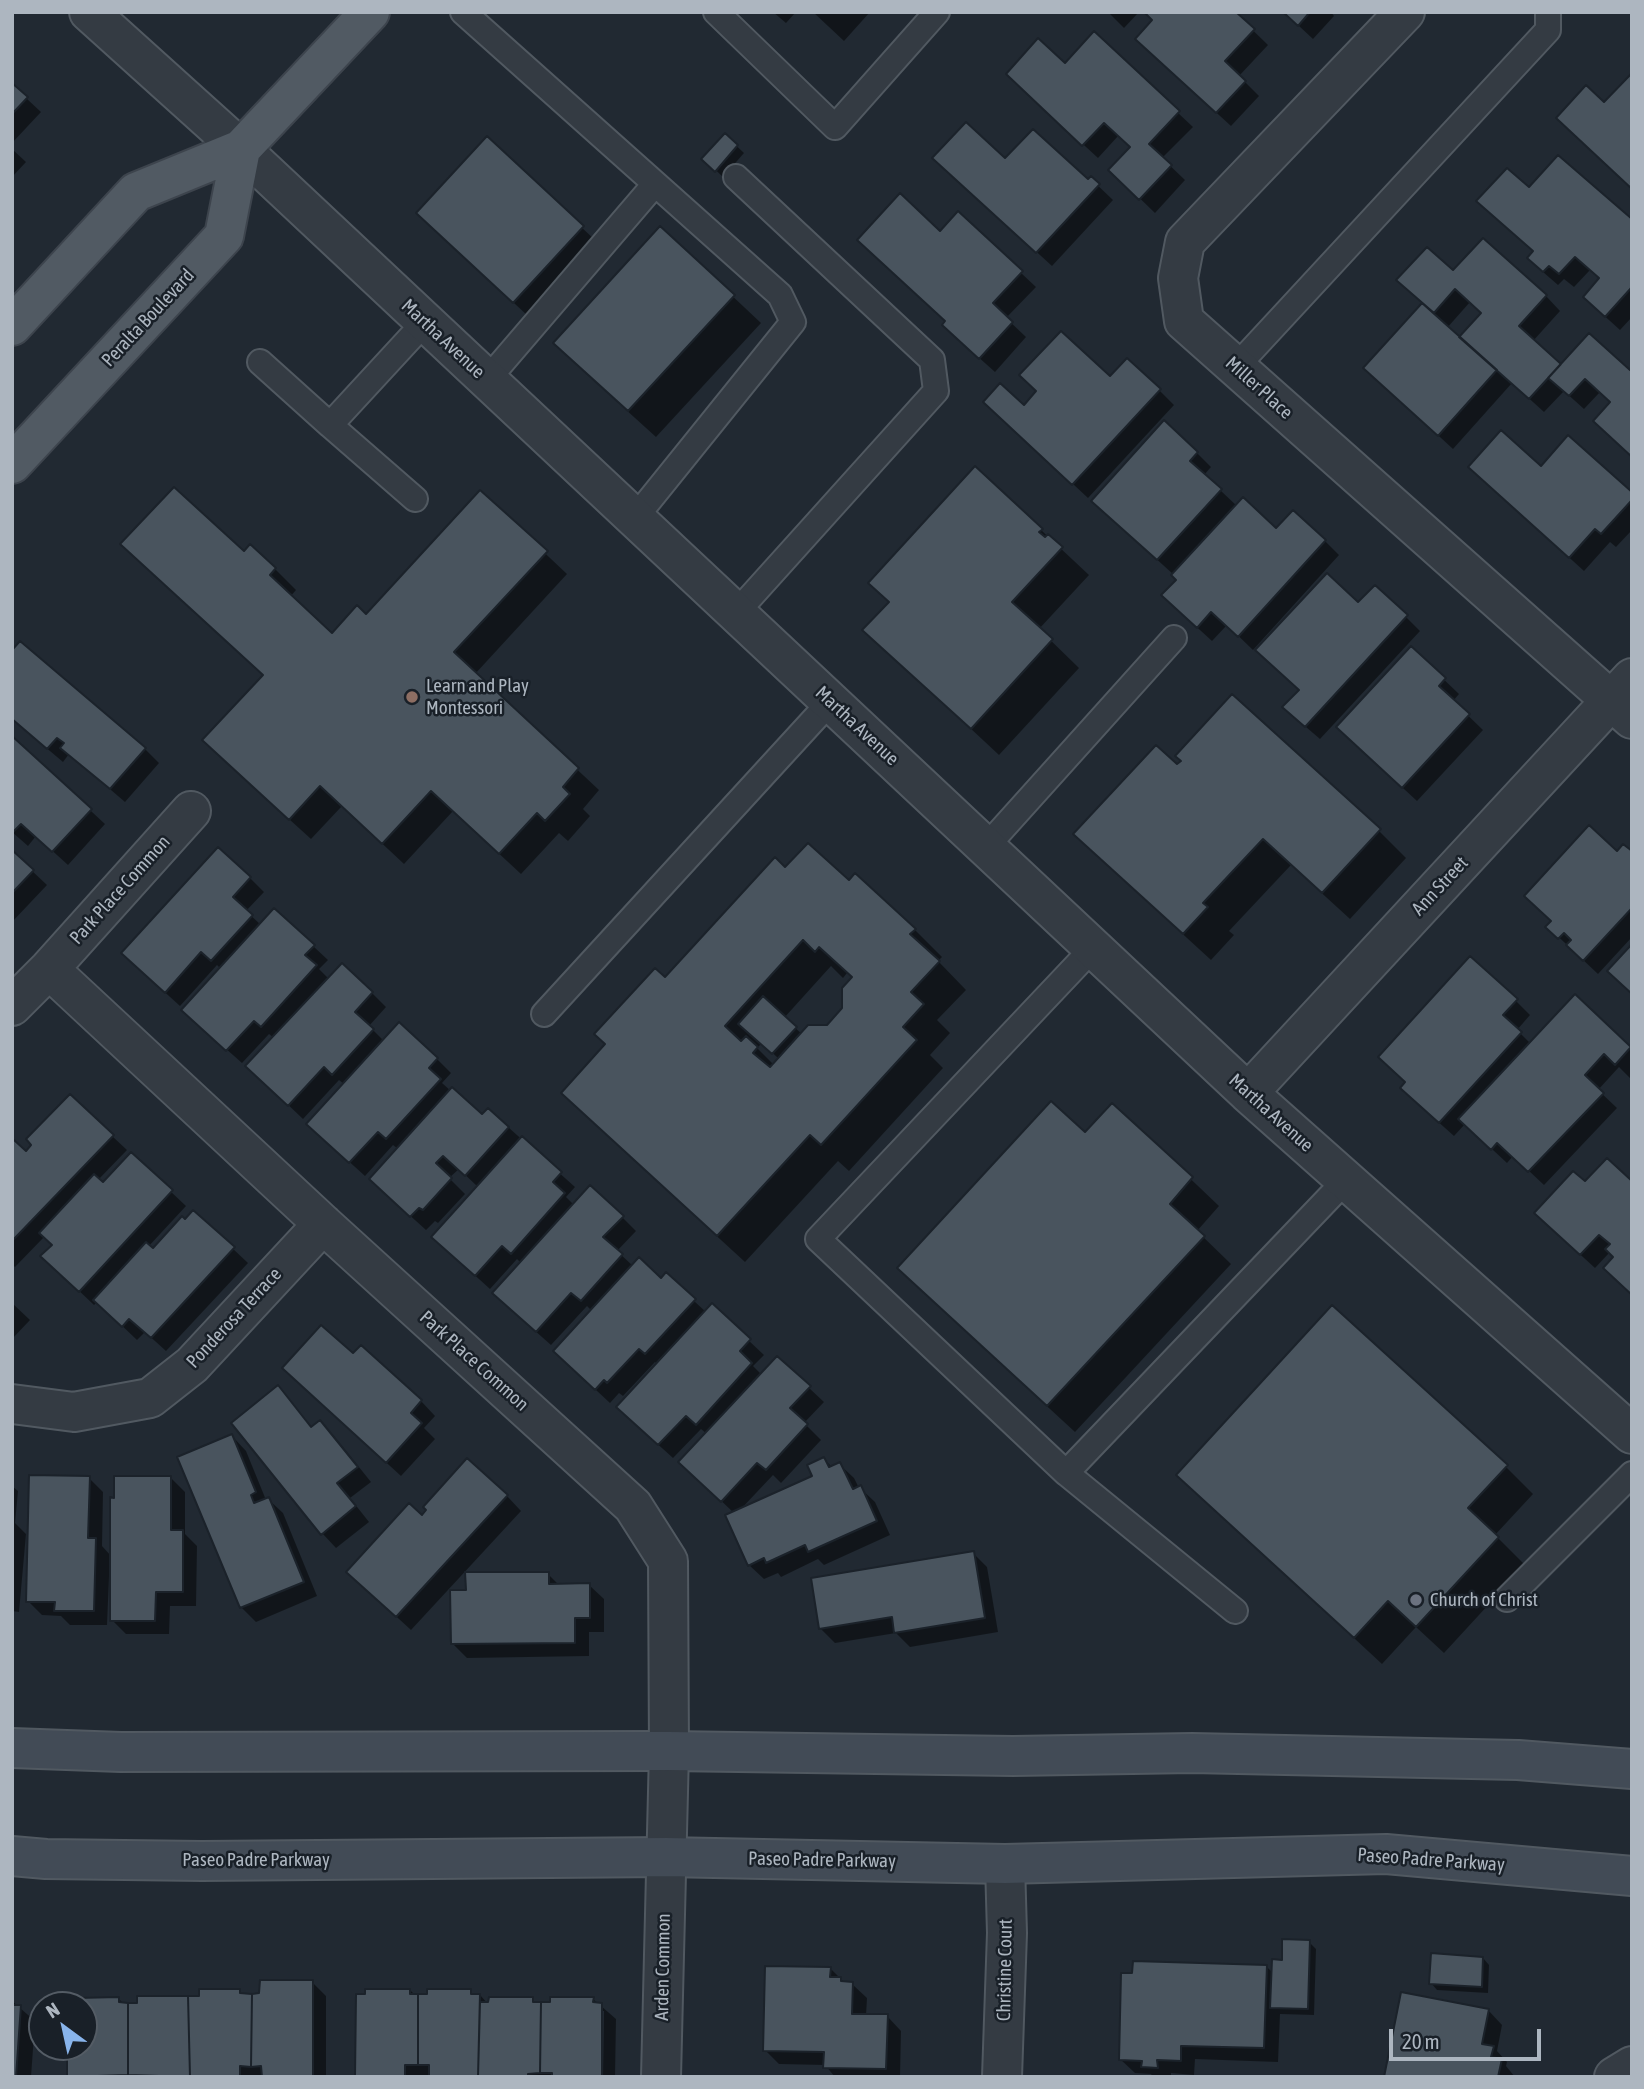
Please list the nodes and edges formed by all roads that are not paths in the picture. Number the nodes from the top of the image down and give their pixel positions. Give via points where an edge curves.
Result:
1 (89, 12) edge
2 (370, 12) edge
3 (463, 12) edge
4 (716, 12) edge
5 (937, 12) edge
6 (1405, 12) edge
7 (1549, 12) edge
8 (241, 149) junction
9 (736, 177) dead end
10 (655, 184) junction
11 (425, 321) junction
12 (12, 326) edge
13 (260, 362) dead end
14 (1236, 367) junction
15 (487, 380) junction
16 (330, 425) junction
17 (12, 464) edge
18 (415, 499) dead end
19 (635, 518) junction
20 (736, 613) junction
21 (1174, 638) dead end
22 (1625, 699) edge
23 (830, 702) junction
24 (191, 811) dead end
25 (986, 848) junction
26 (1093, 948) junction
27 (49, 970) junction
28 (12, 1006) edge
29 (544, 1014) dead end
30 (1248, 1093) junction
31 (1346, 1180) junction
32 (323, 1224) junction
33 (12, 1404) edge
34 (1632, 1434) edge
35 (1066, 1473) junction
36 (1632, 1474) edge
37 (1507, 1599) dead end
38 (1235, 1611) dead end
39 (12, 1748) edge
40 (670, 1751) junction
41 (1632, 1769) edge
42 (12, 1856) edge
43 (666, 1857) junction
44 (1005, 1864) junction
45 (1632, 1876) edge
46 (1632, 2066) edge
47 (661, 2077) edge
48 (1002, 2077) edge
49 (1614, 2077) edge

1 - 8 street, Martha Avenue
2 - 8 main road
3 - 10 lane
4 - 5 lane via 835,127
6 - 14 street, Miller Place via 1185,242 1178,278 1184,321
7 - 14 lane via 1548,30
8 - 11 street, Martha Avenue
8 - 12 main road via 136,192
8 - 17 main road, Peralta Boulevard via 224,236
9 - 20 lane via 932,359 936,391
10 - 15 lane
10 - 19 lane via 779,295 793,322
11 - 15 street, Martha Avenue
11 - 16 lane
13 - 16 lane
14 - 22 street, Miller Place
15 - 19 street, Martha Avenue
16 - 18 lane
19 - 20 street, Martha Avenue
20 - 23 street, Martha Avenue
21 - 25 lane
22 - 30 street, Ann Street
23 - 25 street, Martha Avenue
23 - 29 lane
24 - 27 street, Park Place Common
25 - 26 street, Martha Avenue
26 - 30 street, Martha Avenue
26 - 35 lane via 818,1239
27 - 28 street, Park Place Common
27 - 32 street, Park Place Common
30 - 31 street, Martha Avenue
31 - 34 street, Martha Avenue
31 - 35 lane
32 - 33 street, Ponderosa Terrace via 192,1365 150,1398 74,1412
32 - 40 street, Park Place Common via 633,1506 651,1532 668,1561
35 - 38 lane
36 - 37 lane
39 - 40 main road via 121,1752
40 - 41 main road via 1013,1756 1192,1753 1518,1760
40 - 43 street, Park Place Common
42 - 43 main road, Paseo Padre Parkway via 202,1861
43 - 44 main road, Paseo Padre Parkway
43 - 47 street, Arden Common
44 - 45 main road, Paseo Padre Parkway via 1386,1854
44 - 48 street, Christine Court
46 - 49 street

